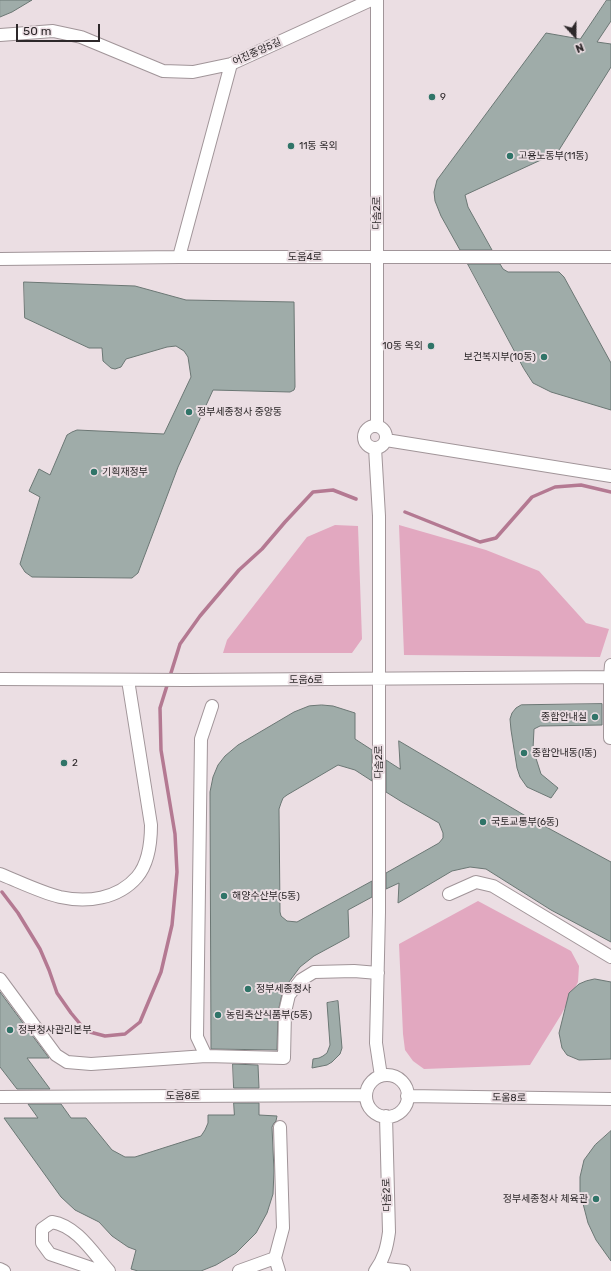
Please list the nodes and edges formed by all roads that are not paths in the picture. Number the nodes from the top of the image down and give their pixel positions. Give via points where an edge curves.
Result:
1 (371, 0) edge
2 (377, 0) edge
3 (0, 35) edge
4 (231, 64) junction
5 (179, 257) junction
6 (377, 257) junction
7 (611, 257) edge
8 (0, 259) edge
9 (377, 425) junction
10 (386, 440) junction
11 (375, 448) junction
12 (611, 476) edge
13 (611, 665) edge
14 (610, 677) edge
15 (0, 679) edge
16 (128, 680) junction
17 (379, 680) junction
18 (212, 706) dead end
19 (610, 738) edge
20 (0, 874) edge
21 (449, 894) dead end
22 (611, 957) edge
23 (378, 973) junction
24 (0, 979) edge
25 (206, 1056) junction
26 (381, 1076) junction
27 (366, 1095) junction
28 (407, 1096) junction
29 (0, 1097) edge
30 (611, 1099) edge
31 (386, 1116) junction
32 (280, 1127) dead end
33 (275, 1258) junction
34 (0, 1269) edge
35 (4, 1271) edge
36 (100, 1271) edge
37 (109, 1271) edge
38 (239, 1271) edge
39 (279, 1271) edge
40 (375, 1271) edge
41 (385, 1271) edge
42 (404, 1271) edge

1 - 4 street, 어진중앙5길
2 - 6 street, 다솜2로
3 - 4 street, 어진중앙5길 via 53,31 81,37 163,71 193,72
4 - 5 street
5 - 6 street, 도움4로
5 - 8 street, 도움4로
6 - 7 street, 도움4로
6 - 9 street, 다솜2로
9 - 10 street via 384,428
9 - 11 street via 369,427 364,432 368,446
10 - 11 street via 382,446
10 - 12 street
11 - 17 street, 다솜2로 via 379,516
13 - 14 street
14 - 17 street, 도움6로
14 - 19 street
15 - 16 street, 도움6로
16 - 17 street, 도움6로
16 - 20 street via 151,825 148,851 137,877 115,894 102,898 76,899 45,892
17 - 23 street, 다솜2로
18 - 25 street via 201,739 197,1037
21 - 22 street via 476,882 493,886
23 - 25 street via 314,972 301,980 289,995 285,1012 284,1058
23 - 26 street, 다솜2로 via 376,1043
24 - 25 street via 56,1055 67,1062 91,1064
26 - 27 street via 372,1081
26 - 28 street via 394,1076 400,1080 404,1084
27 - 29 street, 도움8로
27 - 31 street via 369,1107 374,1112
28 - 30 street, 도움8로
28 - 31 street via 403,1108
31 - 40 street, 다솜2로 via 387,1248
32 - 33 street via 283,1228
33 - 38 street
33 - 39 street
34 - 35 street
36 - 37 street via 50,1254 42,1243 42,1229 52,1222 59,1223 80,1236
41 - 42 street

